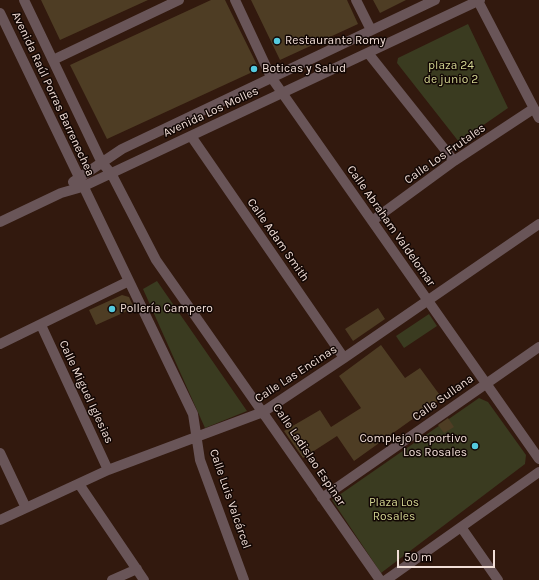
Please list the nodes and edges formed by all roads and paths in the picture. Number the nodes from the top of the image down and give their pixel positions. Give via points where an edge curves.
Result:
1 (24, 0) edge
2 (179, 0) edge
3 (235, 0) edge
4 (356, 0) edge
5 (435, 0) edge
6 (479, 0) edge
7 (0, 13) edge
8 (371, 30) junction
9 (368, 52) junction
10 (53, 60) junction
11 (271, 77) junction
12 (283, 93) junction
13 (536, 113) edge
14 (191, 136) junction
15 (454, 161) junction
16 (102, 163) junction
17 (111, 173) junction
18 (80, 182) junction
19 (372, 221) junction
20 (0, 222) edge
21 (539, 224) edge
22 (129, 281) junction
23 (428, 301) junction
24 (41, 325) junction
25 (0, 344) edge
26 (539, 347) edge
27 (344, 358) junction
28 (486, 384) junction
29 (263, 412) junction
30 (198, 437) junction
31 (0, 453) edge
32 (539, 460) edge
33 (108, 470) junction
34 (539, 472) edge
35 (79, 484) junction
36 (322, 498) junction
37 (26, 508) junction
38 (0, 520) edge
39 (461, 527) junction
40 (137, 569) junction
41 (112, 580) edge
42 (144, 580) edge
43 (244, 580) edge
44 (380, 580) edge
45 (386, 580) edge
46 (498, 580) edge

1 - 10 street, Avenida Raúl Porras Barrenechea
2 - 10 street
3 - 11 street, Calle Abraham Valdelomar
4 - 8 street
5 - 8 street, Avenida Los Molles
6 - 9 street, Avenida Los Molles
6 - 13 street
7 - 18 street, Avenida Raúl Porras Barrenechea
8 - 11 street, Avenida Los Molles
9 - 12 street, Avenida Los Molles
9 - 15 street
10 - 16 street, Avenida Raúl Porras Barrenechea
11 - 12 street, Calle Abraham Valdelomar
11 - 16 street, Avenida Los Molles via 122,149
12 - 14 street, Avenida Los Molles
12 - 19 street, Calle Abraham Valdelomar
13 - 15 street, Calle Los Frutales
14 - 17 street, Avenida Los Molles
14 - 27 street, Calle Adam Smith
15 - 19 street, Calle Los Frutales
16 - 17 street, Calle Ladislao Espinar
16 - 18 street, Avenida Los Molles
17 - 18 street, Avenida Los Molles
17 - 29 street, Calle Ladislao Espinar via 156,260
18 - 20 street, Avenida Los Molles
18 - 22 street, Calle Luis Valcárcel
19 - 23 street, Calle Abraham Valdelomar
21 - 23 street, Calle Las Encinas
22 - 24 street
22 - 30 street, Calle Luis Valcárcel via 193,414
23 - 27 street, Calle Las Encinas
23 - 28 street, Calle Abraham Valdelomar
24 - 25 street
24 - 33 street, Calle Miguel Iglesias
26 - 28 street, Calle Sullana
27 - 29 street, Calle Las Encinas
28 - 32 street, Calle Abraham Valdelomar
28 - 36 street, Calle Sullana
29 - 30 street, Calle Las Encinas
29 - 36 street, Calle Ladislao Espinar
30 - 33 street, Calle Las Encinas
30 - 43 street, Calle Luis Valcárcel via 200,460
31 - 37 street
33 - 35 street, Calle Las Encinas
34 - 39 street
35 - 37 street, Calle Las Encinas
35 - 40 street
36 - 44 street, Calle Ladislao Espinar
37 - 38 street, Calle Las Encinas
39 - 45 street
39 - 46 street
40 - 41 street
40 - 42 street

